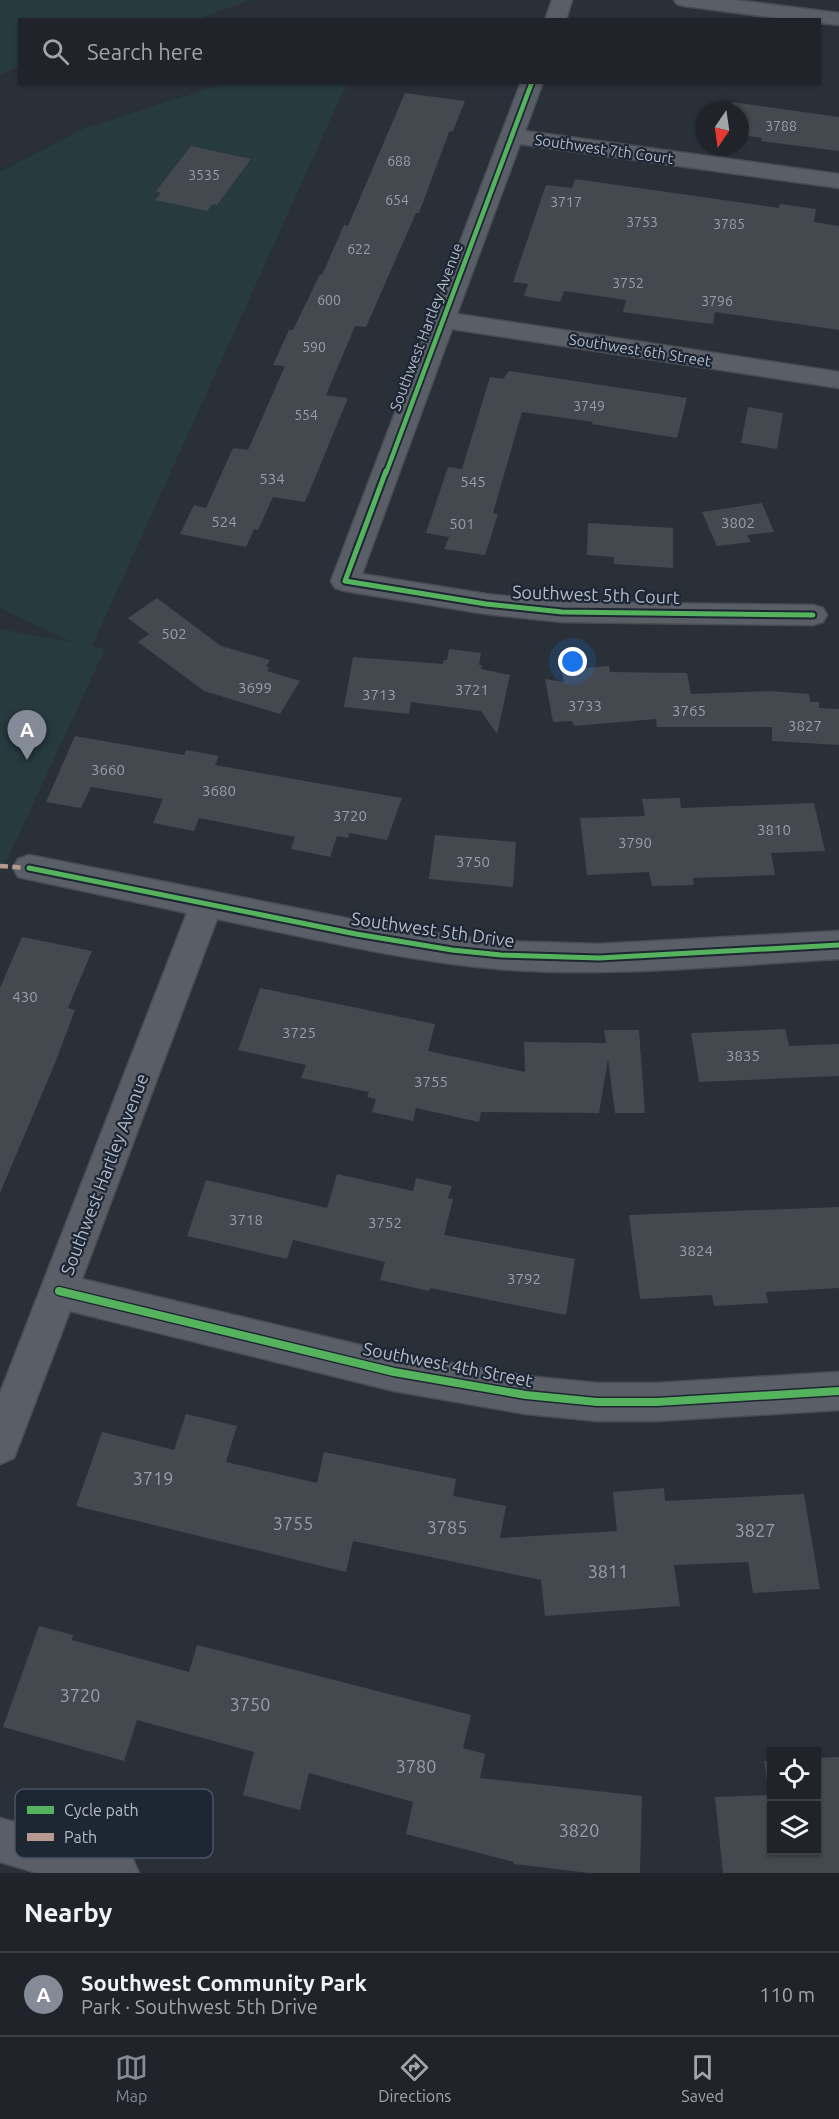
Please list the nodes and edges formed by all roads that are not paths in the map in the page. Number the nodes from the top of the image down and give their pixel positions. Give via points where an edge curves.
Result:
1 (562, 0) edge
2 (684, 0) edge
3 (556, 18) edge
4 (839, 19) edge
5 (531, 84) edge
6 (512, 136) junction
7 (839, 181) edge
8 (442, 320) junction
9 (839, 380) edge
10 (345, 581) joint
11 (813, 615) dead end
12 (29, 868) dead end
13 (207, 904) junction
14 (839, 945) edge
15 (59, 1291) junction
16 (839, 1391) edge
17 (0, 1444) edge
18 (0, 1840) edge
19 (15, 1844) edge
20 (63, 1858) edge
21 (116, 1873) edge

1 - 3 street
2 - 4 street
5 - 6 street, Southwest Hartley Avenue
6 - 7 street, Southwest 7th Court
6 - 8 street, Southwest Hartley Avenue
8 - 9 street, Southwest 6th Street
8 - 10 street, Southwest Hartley Avenue
10 - 11 street, Southwest 5th Court via 562,612
12 - 13 street, Southwest 5th Drive
13 - 14 street, Southwest 5th Drive via 356,934 501,955 599,958
13 - 15 street, Southwest Hartley Avenue
15 - 16 street, Southwest 4th Street via 394,1372 526,1395 597,1402 657,1402
15 - 17 street, Southwest Hartley Avenue
18 - 19 street
20 - 21 street

